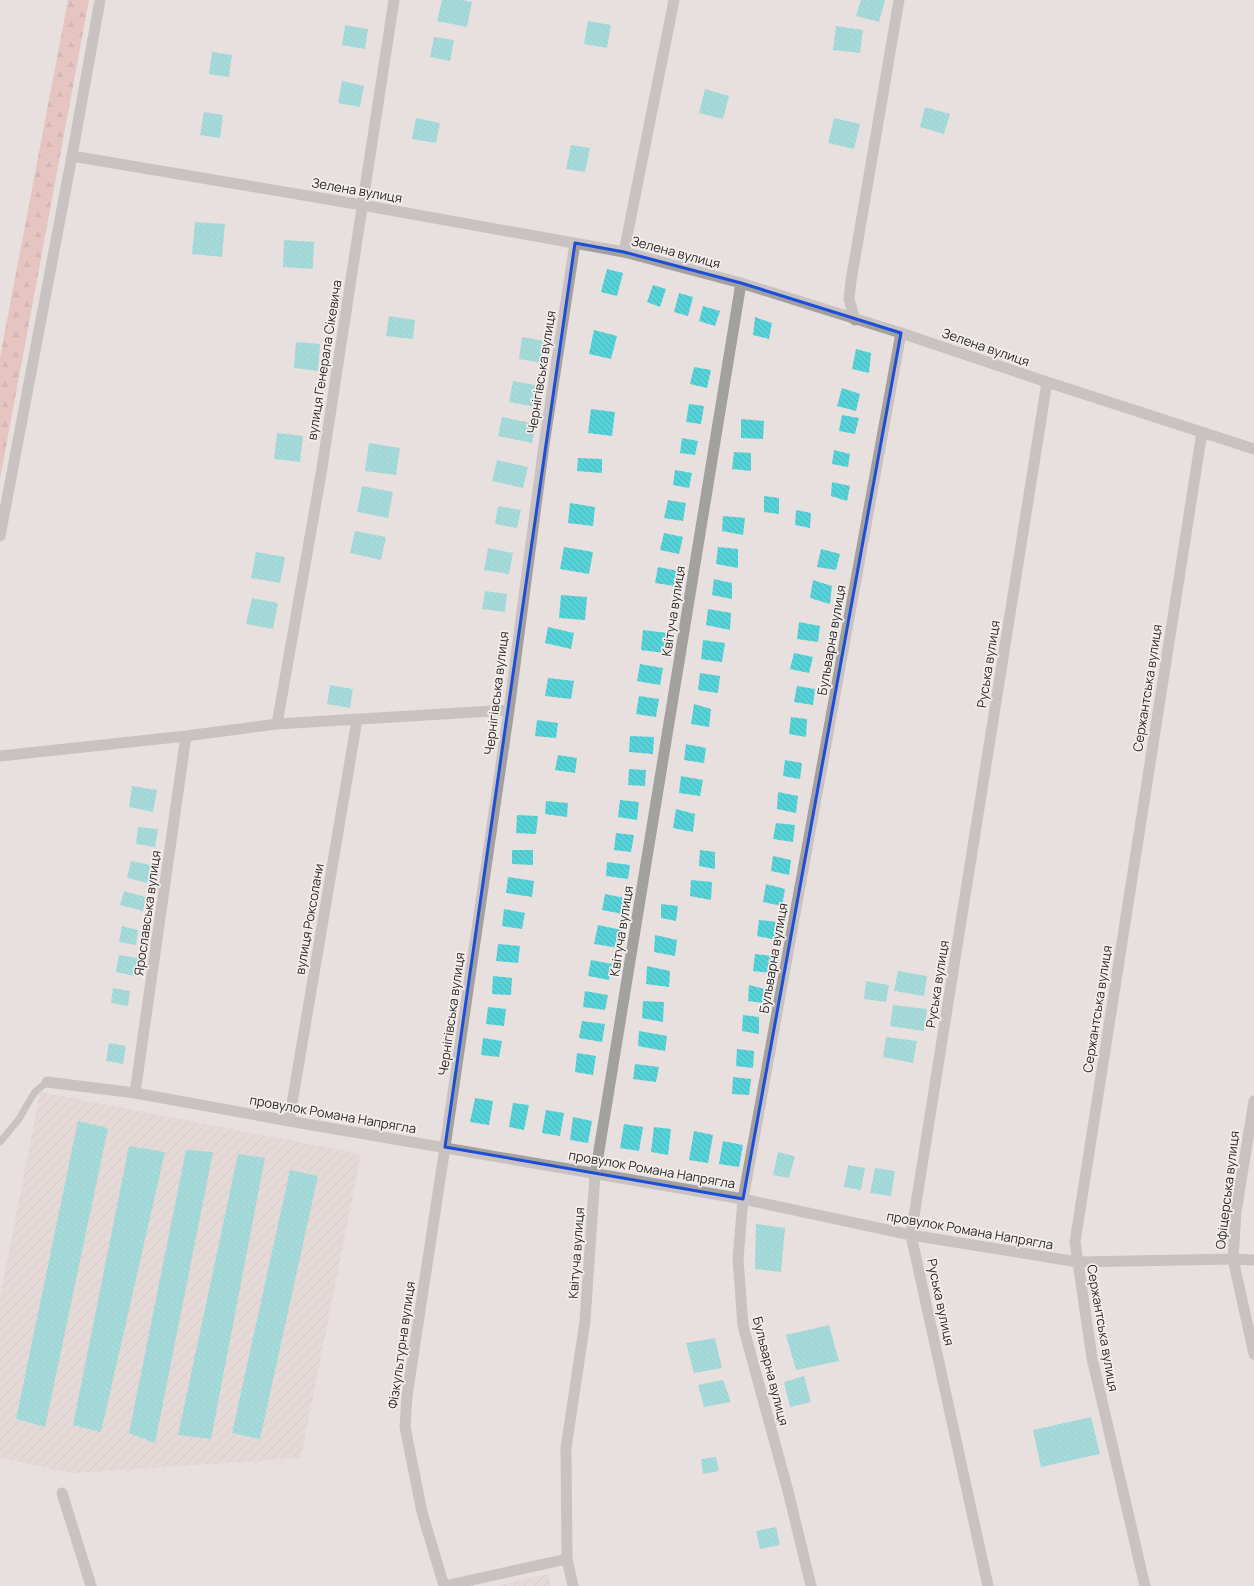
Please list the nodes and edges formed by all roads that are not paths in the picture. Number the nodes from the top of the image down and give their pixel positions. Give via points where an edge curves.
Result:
1 (100, 0) edge
2 (394, 0) edge
3 (674, 0) edge
4 (899, 0) edge
5 (72, 156) junction
6 (362, 205) junction
7 (575, 243) junction
8 (624, 252) junction
9 (741, 283) junction
10 (855, 320) junction
11 (901, 333) junction
12 (1047, 382) junction
13 (1202, 432) junction
14 (1254, 449) edge
15 (0, 536) edge
16 (509, 710) junction
17 (356, 720) junction
18 (277, 724) junction
19 (186, 736) junction
20 (0, 756) edge
21 (47, 1082) joint
22 (135, 1093) junction
23 (1254, 1100) edge
24 (289, 1122) junction
25 (0, 1142) edge
26 (445, 1147) junction
27 (595, 1175) junction
28 (743, 1199) junction
29 (912, 1235) junction
30 (1232, 1259) junction
31 (1254, 1260) edge
32 (1078, 1262) junction
33 (1254, 1354) edge
34 (62, 1494) dead end
35 (567, 1559) junction
36 (91, 1586) edge
37 (573, 1586) edge
38 (811, 1586) edge
39 (988, 1586) edge
40 (1145, 1586) edge

1 - 5 street
2 - 6 street, вулиця Генерала Сікевича
3 - 8 street
4 - 10 street via 851,281 849,299
5 - 6 street, Зелена вулиця
5 - 15 street
6 - 7 street, Зелена вулиця
6 - 18 street, вулиця Генерала Сікевича via 321,474
7 - 8 street, Зелена вулиця
7 - 16 street, Чернігівська вулиця via 544,445
8 - 9 street, Зелена вулиця
9 - 10 street, Зелена вулиця
9 - 27 street, Квітуча вулиця
10 - 11 street, Зелена вулиця
11 - 12 street, Зелена вулиця
11 - 28 street, Бульварна вулиця
12 - 13 street, Зелена вулиця
12 - 29 street, Руська вулиця
13 - 14 street, Зелена вулиця
13 - 32 street, Сержантська вулиця via 1075,1242
16 - 17 street
16 - 26 street, Чернігівська вулиця
17 - 18 street
17 - 24 street, вулиця Роксолани
18 - 19 street
19 - 20 street
19 - 22 street, Ярославська вулиця
21 - 22 street, провулок Романа Напрягла
21 - 25 lane via 36,1092 20,1119
22 - 24 street, провулок Романа Напрягла
23 - 30 street, Офіцерська вулиця via 1236,1212
24 - 26 street, провулок Романа Напрягла
26 - 27 street, провулок Романа Напрягла
26 - 35 street, Фізкультурна вулиця via 407,1396 405,1427 422,1512 444,1586
27 - 28 street, провулок Романа Напрягла
27 - 35 street, Квітуча вулиця via 585,1321 566,1448
28 - 29 street, провулок Романа Напрягла
28 - 38 street, Бульварна вулиця via 738,1259 743,1326
29 - 32 street, провулок Романа Напрягла
29 - 39 street, Руська вулиця
30 - 31 street, провулок Романа Напрягла
30 - 32 street, провулок Романа Напрягла
30 - 33 street, Офіцерська вулиця
32 - 40 street, Сержантська вулиця via 1092,1358
34 - 36 street
35 - 37 street, Квітуча вулиця

